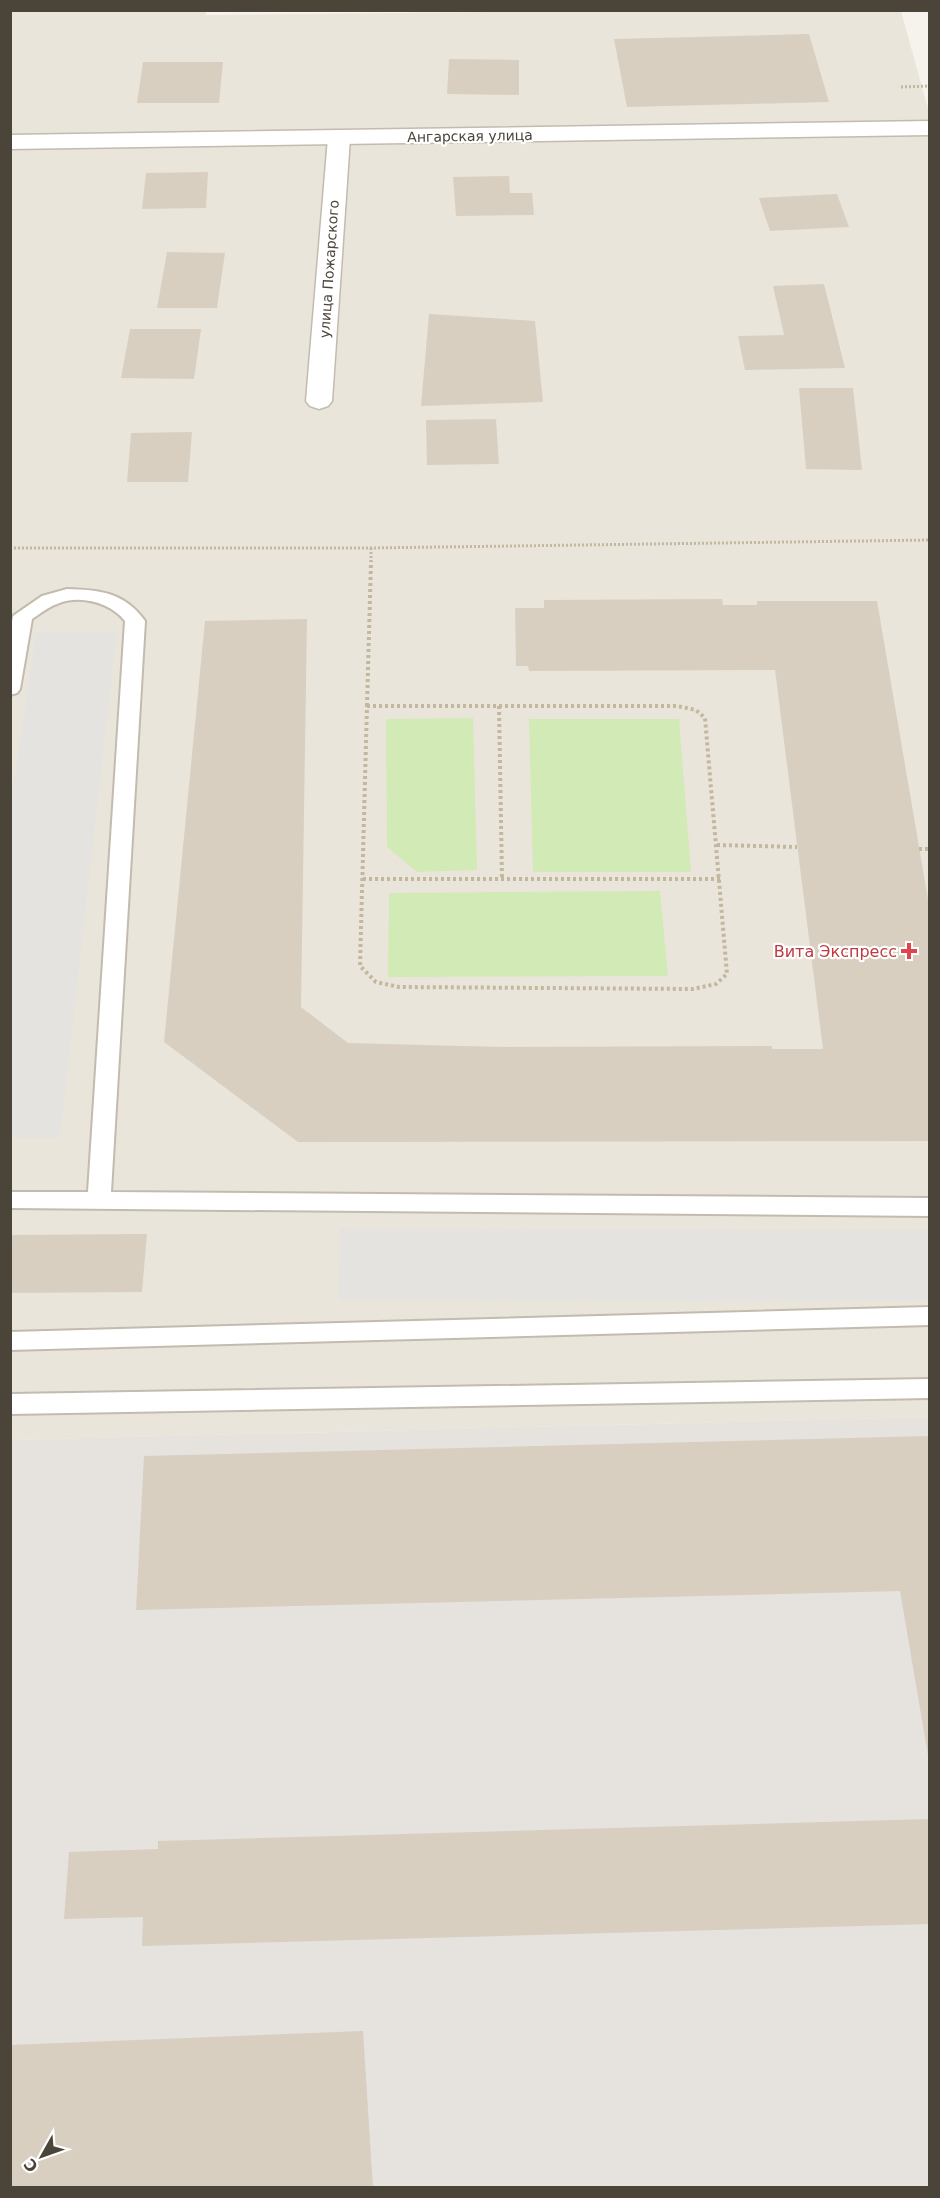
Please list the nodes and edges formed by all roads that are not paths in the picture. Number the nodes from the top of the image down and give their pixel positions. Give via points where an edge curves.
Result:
1 (930, 129) edge
2 (339, 138) junction
3 (10, 142) edge
4 (319, 401) dead end
5 (10, 688) edge
6 (10, 1200) edge
7 (99, 1201) junction
8 (930, 1207) edge
9 (930, 1316) edge
10 (10, 1341) edge
11 (930, 1388) edge
12 (10, 1404) edge

1 - 2 street, Ангарская улица
2 - 3 street, Ангарская улица
2 - 4 street, улица Пожарского
5 - 7 lane via 23,616 49,600 97,596 124,607 135,621
6 - 7 lane
7 - 8 lane
9 - 10 lane
11 - 12 lane

